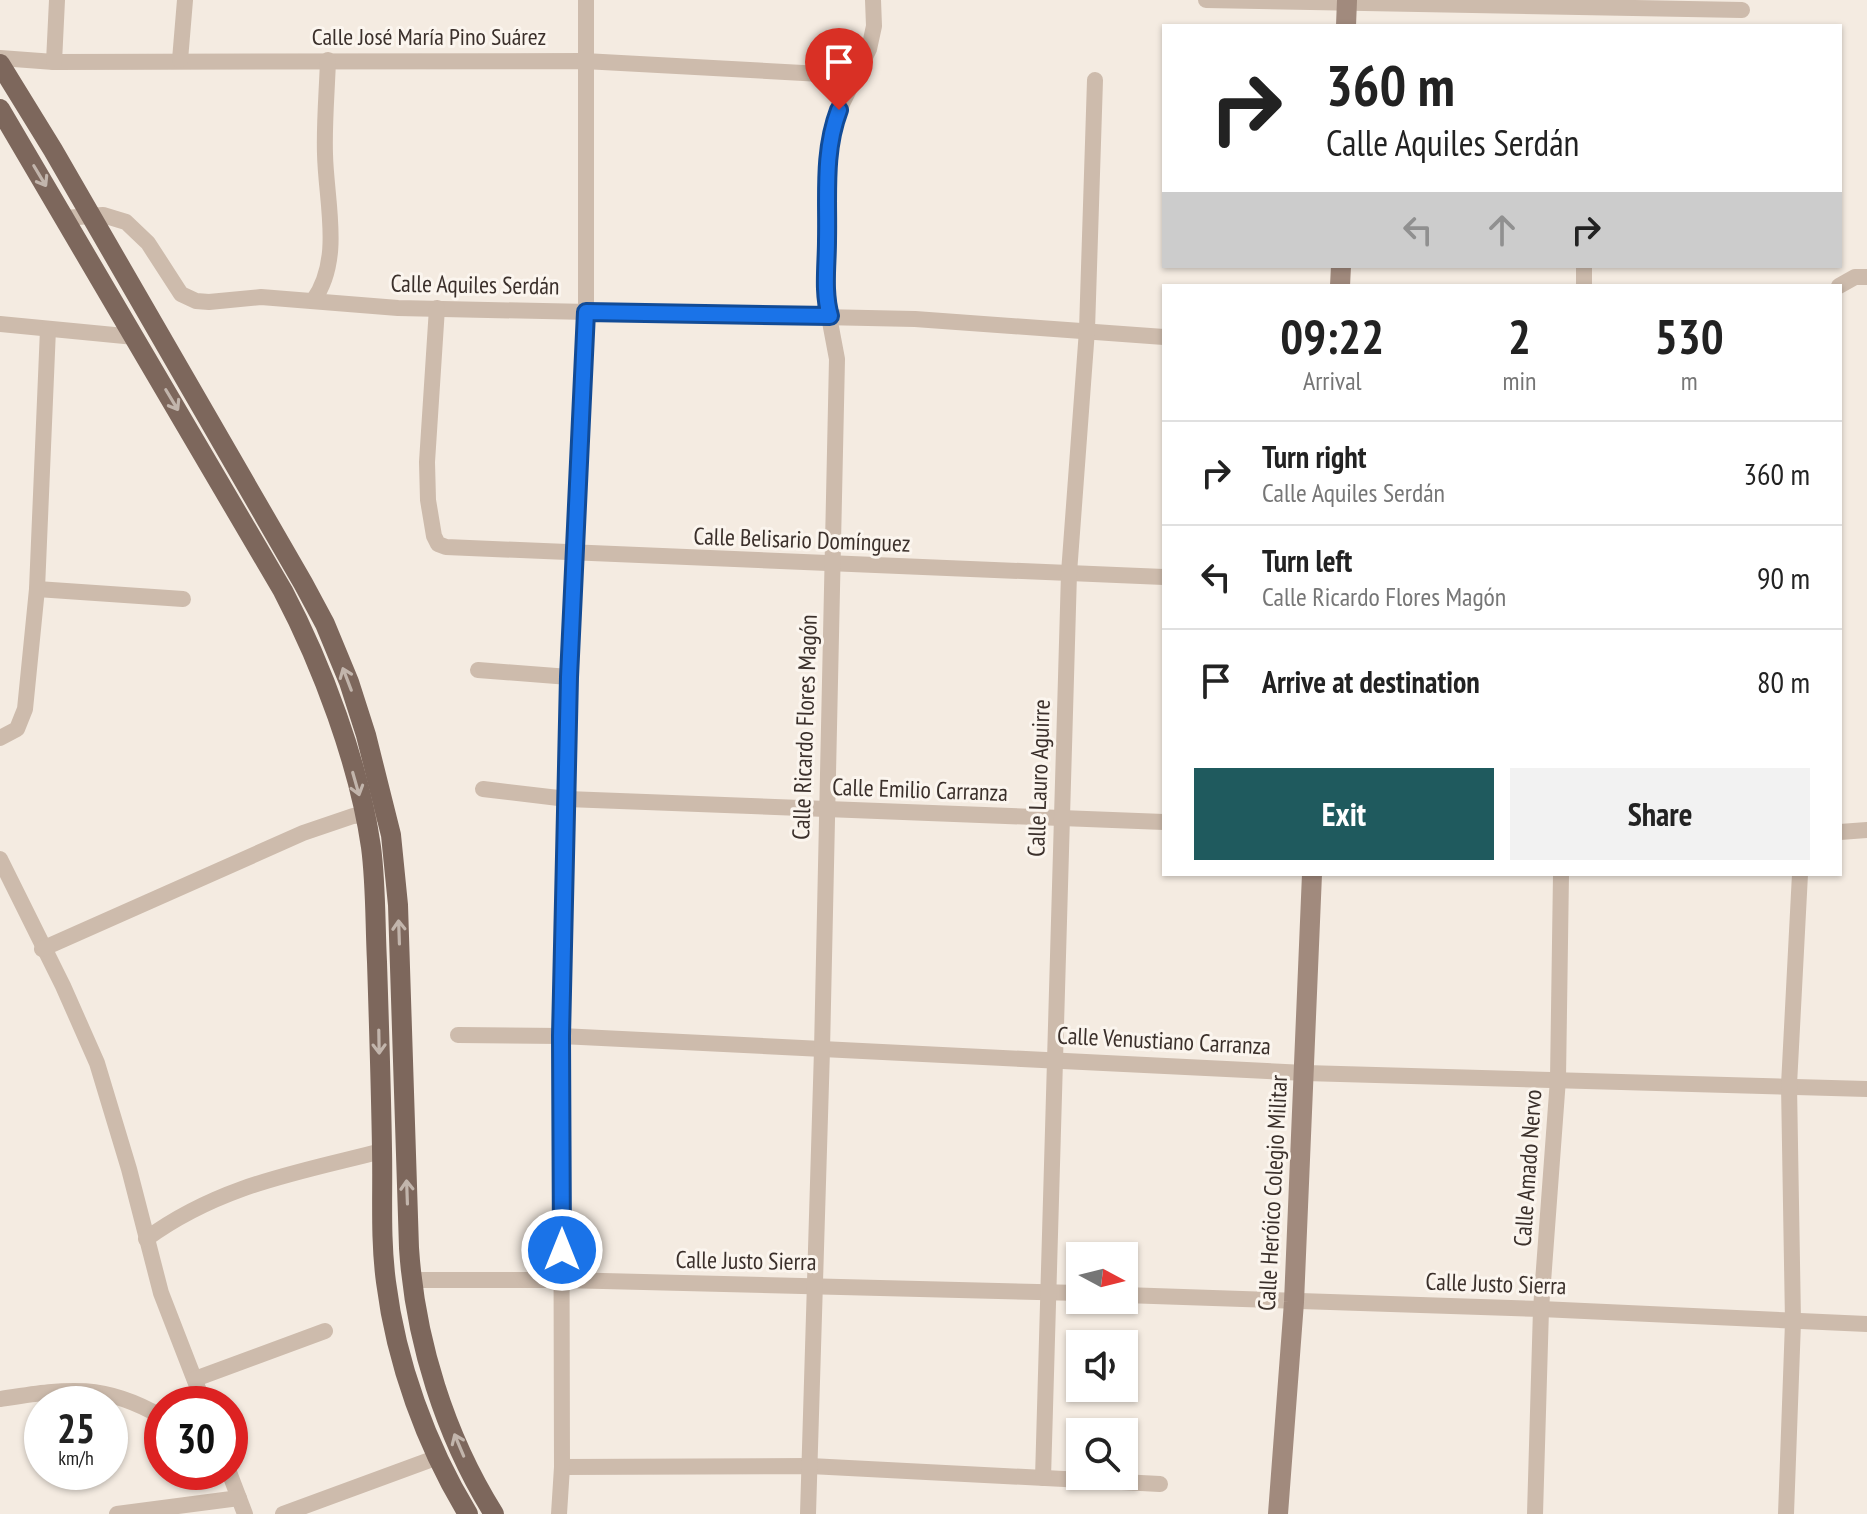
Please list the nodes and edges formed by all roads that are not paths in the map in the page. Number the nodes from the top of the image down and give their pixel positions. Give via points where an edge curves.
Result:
1 (57, 0) edge
2 (185, 0) edge
3 (586, 0) edge
4 (873, 0) edge
5 (1206, 0) edge
6 (1347, 1) edge
7 (1616, 4) edge
8 (1742, 10) dead end
9 (1346, 24) edge
10 (1613, 24) edge
11 (180, 60) junction
12 (328, 60) junction
13 (0, 61) edge
14 (584, 61) junction
15 (54, 62) junction
16 (858, 76) junction
17 (1095, 80) dead end
18 (0, 109) edge
19 (91, 216) junction
20 (65, 218) junction
21 (1867, 277) edge
22 (1842, 284) edge
23 (313, 301) junction
24 (437, 308) junction
25 (586, 312) junction
26 (830, 316) junction
27 (0, 324) edge
28 (48, 329) junction
29 (1087, 330) junction
30 (135, 337) junction
31 (1162, 337) edge
32 (574, 555) junction
33 (833, 565) junction
34 (1069, 573) junction
35 (1162, 577) edge
36 (37, 589) junction
37 (183, 599) dead end
38 (478, 670) dead end
39 (569, 677) junction
40 (0, 738) edge
41 (483, 789) dead end
42 (567, 799) junction
43 (827, 810) junction
44 (386, 813) junction
45 (365, 815) junction
46 (1062, 820) junction
47 (1162, 822) edge
48 (1867, 830) edge
49 (1842, 832) edge
50 (0, 859) edge
51 (1312, 876) edge
52 (1561, 876) edge
53 (1800, 876) edge
54 (42, 949) junction
55 (458, 1035) dead end
56 (561, 1036) junction
57 (822, 1050) junction
58 (1055, 1059) junction
59 (1305, 1073) junction
60 (1558, 1079) junction
61 (1789, 1085) junction
62 (1867, 1089) edge
63 (382, 1151) junction
64 (146, 1239) junction
65 (411, 1280) junction
66 (563, 1280) junction
67 (815, 1286) junction
68 (1048, 1292) junction
69 (1066, 1293) edge
70 (1138, 1296) edge
71 (1294, 1302) junction
72 (1541, 1309) junction
73 (1793, 1322) junction
74 (1867, 1324) edge
75 (325, 1331) dead end
76 (195, 1379) junction
77 (198, 1386) edge
78 (0, 1399) edge
79 (144, 1408) edge
80 (438, 1457) junction
81 (810, 1466) junction
82 (562, 1467) junction
83 (1043, 1478) junction
84 (1160, 1484) dead end
85 (236, 1490) edge
86 (239, 1498) junction
87 (117, 1514) edge
88 (245, 1514) edge
89 (283, 1514) edge
90 (468, 1514) edge
91 (494, 1514) edge
92 (559, 1514) edge
93 (808, 1514) edge
94 (1278, 1514) edge
95 (1535, 1514) edge
96 (1786, 1514) edge

1 - 15 street
2 - 11 street
3 - 14 street
4 - 16 street, Calle Ricardo Flores Magón via 874,26
5 - 6 street
6 - 7 street
6 - 9 main road
7 - 8 street
7 - 10 street
11 - 12 street, Calle José María Pino Suárez
11 - 15 street, Calle José María Pino Suárez
12 - 14 street, Calle José María Pino Suárez
12 - 23 street via 325,150 331,244 326,279
13 - 15 street, Calle José María Pino Suárez
13 - 19 main road
14 - 16 street, Calle José María Pino Suárez
14 - 25 street
16 - 26 street, Calle Ricardo Flores Magón via 839,110 828,148
17 - 29 street, Calle Lauro Aguirre
18 -> 20 main road
19 - 20 street, Calle Aquiles Serdán
19 - 23 street, Calle Aquiles Serdán via 113,217 136,229 186,298
44 -> 19 main road via 349,682 325,624
20 - 30 main road
21 - 22 street
23 - 24 street, Calle Aquiles Serdán
24 - 25 street, Calle Aquiles Serdán
24 - 32 street, Calle Belisario Domínguez via 427,462 431,523 438,544
25 - 26 street, Calle Aquiles Serdán
25 - 32 street
26 - 29 street, Calle Aquiles Serdán
26 - 33 street, Calle Ricardo Flores Magón via 837,359
27 - 28 street
28 - 30 street
28 - 36 street
29 - 31 street, Calle Aquiles Serdán
29 - 34 street, Calle Lauro Aguirre
30 -> 45 main road via 308,639
32 - 33 street, Calle Belisario Domínguez
32 - 39 street
33 - 34 street, Calle Belisario Domínguez
33 - 43 street, Calle Ricardo Flores Magón
34 - 35 street, Calle Belisario Domínguez
34 - 46 street, Calle Lauro Aguirre
36 - 37 street
36 - 40 street via 23,720
38 - 39 street
39 - 42 street
41 - 42 street, Calle Emilio Carranza
42 - 43 street, Calle Emilio Carranza
42 - 56 street
43 - 46 street, Calle Emilio Carranza
43 - 57 street, Calle Ricardo Flores Magón
44 - 45 street
65 -> 44 main road via 398,905
45 - 54 street via 303,833
45 -> 63 main road via 376,904
46 - 47 street, Calle Emilio Carranza
46 - 58 street, Calle Lauro Aguirre
48 - 49 street
50 - 54 street
51 - 59 main road, Calle Heróico Colegio Militar
52 - 60 street, Calle Amado Nervo
53 - 61 street
54 - 64 street via 97,1063
55 - 56 street, Calle Venustiano Carranza
56 - 57 street, Calle Venustiano Carranza
56 - 66 street
57 - 58 street, Calle Venustiano Carranza
57 - 67 street, Calle Ricardo Flores Magón
58 - 59 street, Calle Venustiano Carranza
58 - 68 street, Calle Lauro Aguirre
59 - 60 street, Calle Venustiano Carranza
59 - 71 main road, Calle Heróico Colegio Militar
60 - 61 street, Calle Venustiano Carranza
60 - 72 street, Calle Amado Nervo
61 - 62 street, Calle Venustiano Carranza
61 - 73 street
63 - 64 street via 231,1192 175,1218
63 - 80 main road via 382,1238 392,1320
64 - 76 street
65 - 66 street, Calle Justo Sierra
91 -> 65 main road via 459,1447 429,1366
66 - 67 street, Calle Justo Sierra
66 - 82 street
67 - 68 street, Calle Justo Sierra
67 - 81 street, Calle Ricardo Flores Magón
68 - 69 street, Calle Justo Sierra
68 - 83 street, Calle Lauro Aguirre
70 - 71 street, Calle Justo Sierra
71 - 72 street, Calle Justo Sierra
71 - 94 main road, Calle Heróico Colegio Militar
72 - 73 street, Calle Justo Sierra
72 - 95 street, Calle Amado Nervo
73 - 74 street, Calle Justo Sierra
73 - 96 street
75 - 76 street
76 - 77 street
78 - 79 street via 81,1390 126,1398
80 - 89 street
80 - 90 main road
81 - 82 street
81 - 83 street
81 - 93 street, Calle Ricardo Flores Magón
82 - 92 street
83 - 84 street
85 - 86 street
86 - 87 street
86 - 88 street

